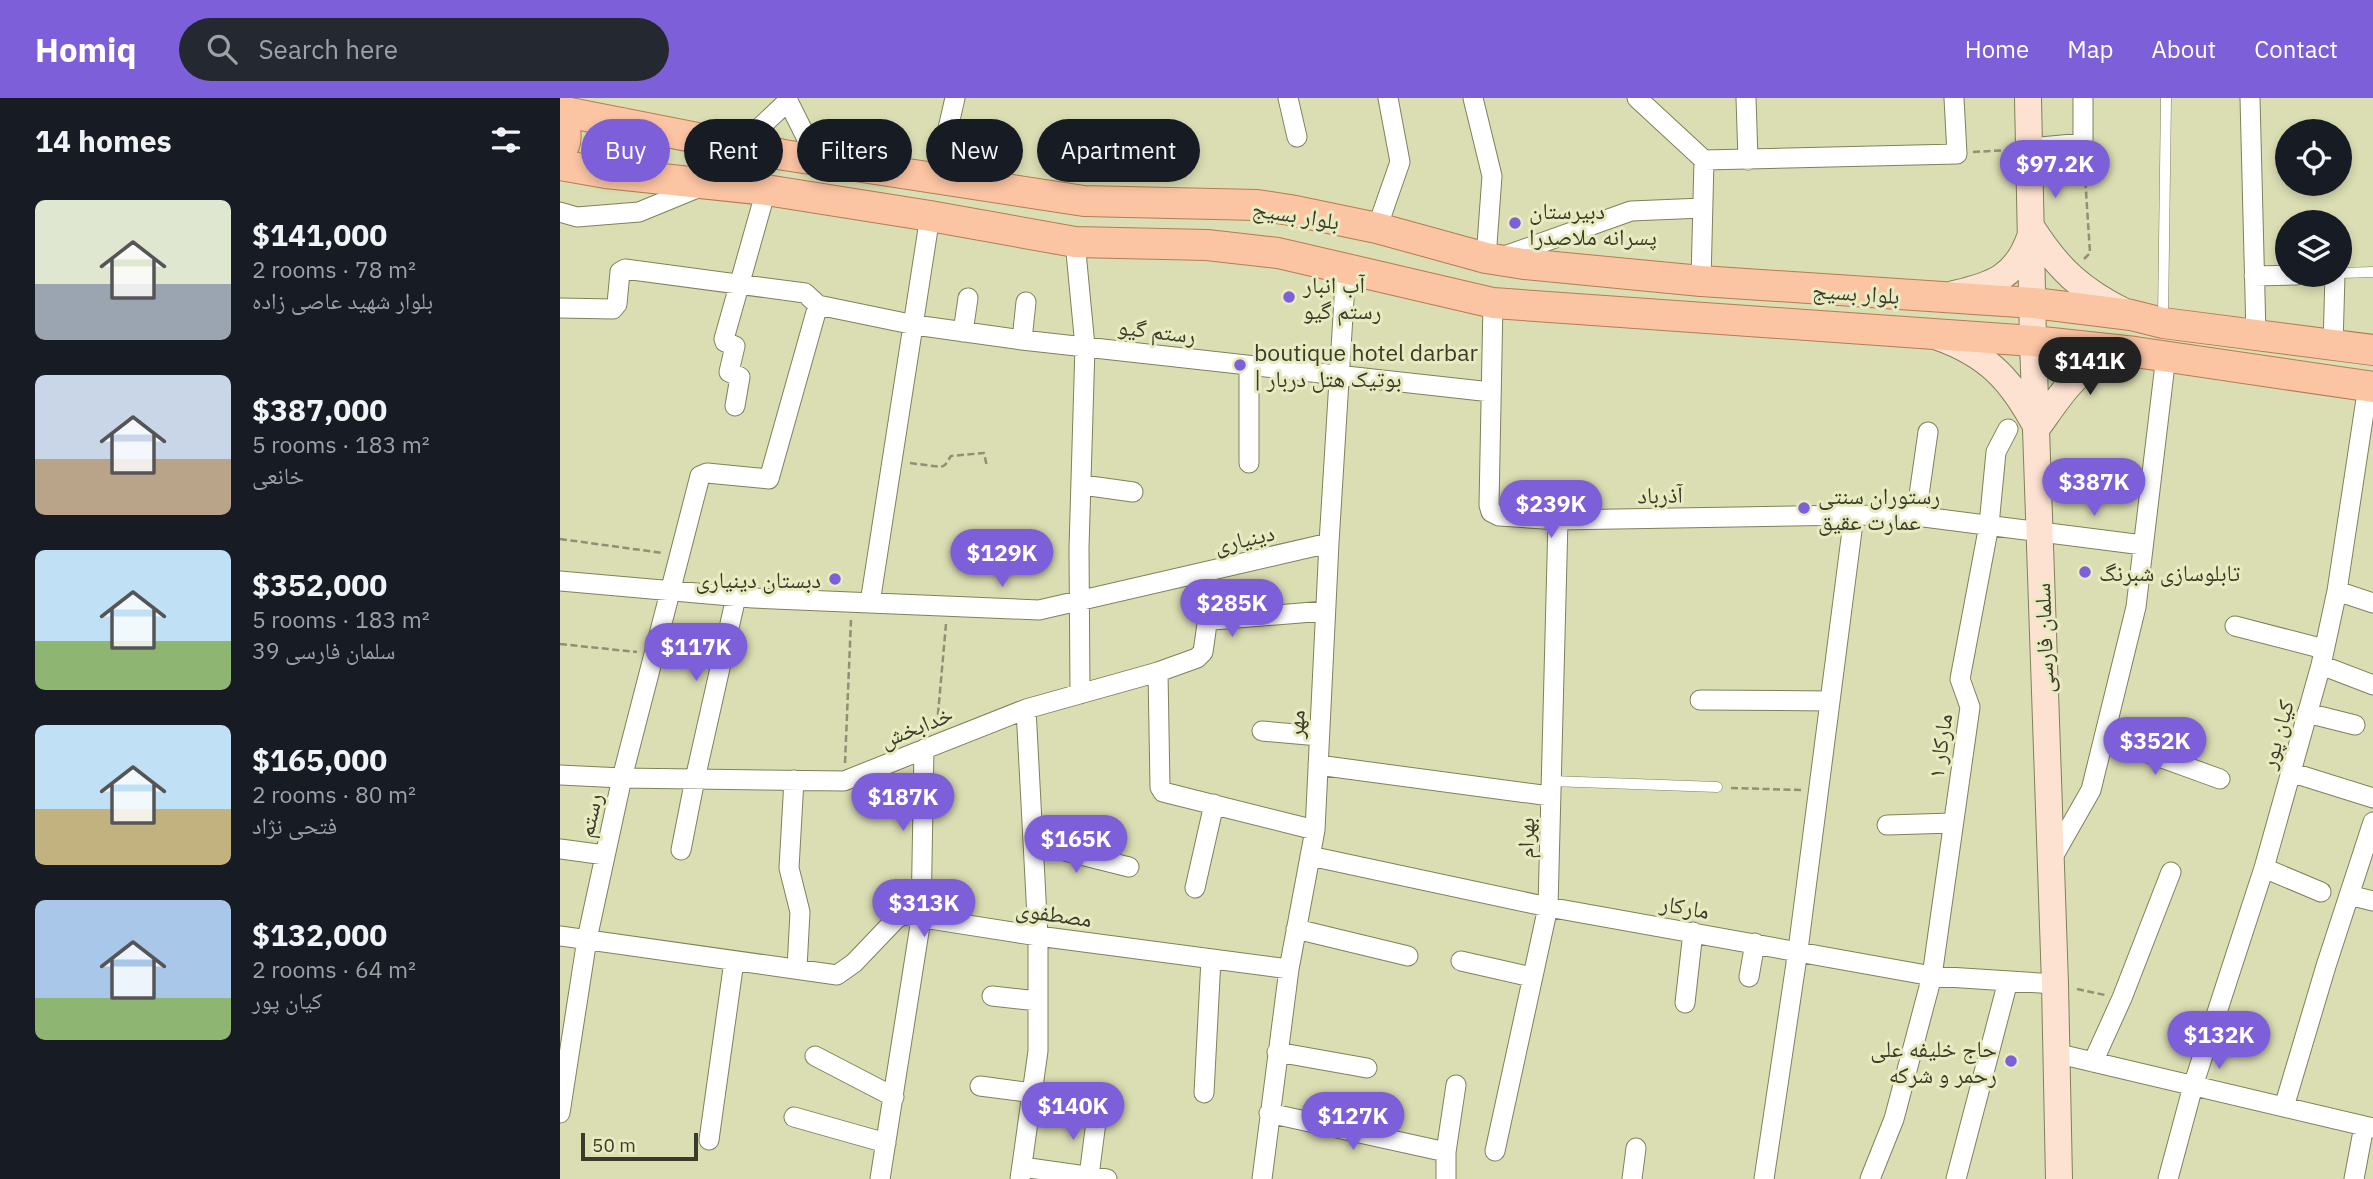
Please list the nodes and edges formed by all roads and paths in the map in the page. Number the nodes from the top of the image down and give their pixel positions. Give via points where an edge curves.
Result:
1 (954, 98) edge
2 (1288, 98) edge
3 (1388, 98) edge
4 (1473, 98) edge
5 (1637, 98) edge
6 (1746, 98) edge
7 (1954, 98) edge
8 (2028, 98) edge
9 (2083, 98) edge
10 (2166, 98) edge
11 (2250, 98) edge
12 (788, 100) edge
13 (560, 111) edge
14 (560, 116) edge
15 (601, 119) edge
16 (768, 119) edge
17 (797, 119) edge
18 (950, 119) edge
19 (1297, 137) dead end
20 (2083, 142) junction
21 (2029, 148) junction
22 (560, 152) edge
23 (1957, 153) junction
24 (1704, 160) junction
25 (1748, 160) junction
26 (560, 164) edge
27 (581, 168) edge
28 (912, 175) edge
29 (670, 180) edge
30 (707, 184) junction
31 (766, 190) junction
32 (1703, 208) junction
33 (560, 212) edge
34 (930, 216) junction
35 (1377, 228) junction
36 (2032, 228) junction
37 (1075, 242) junction
38 (1490, 259) junction
39 (1346, 267) junction
40 (2373, 272) edge
41 (1624, 273) junction
42 (2352, 273) edge
43 (2068, 276) junction
44 (2255, 276) junction
45 (2275, 276) edge
46 (1694, 280) junction
47 (740, 283) junction
48 (2336, 287) edge
49 (968, 298) dead end
50 (1939, 298) junction
51 (1026, 302) dead end
52 (1493, 303) junction
53 (2034, 303) junction
54 (818, 305) junction
55 (560, 309) edge
56 (1624, 312) junction
57 (2131, 315) junction
58 (1679, 316) junction
59 (2163, 323) junction
60 (915, 326) junction
61 (963, 332) junction
62 (1933, 335) junction
63 (2256, 335) junction
64 (1022, 340) junction
65 (2033, 341) junction
66 (1085, 345) junction
67 (2333, 345) junction
68 (2373, 350) edge
69 (2135, 352) junction
70 (2166, 356) junction
71 (1248, 366) junction
72 (1340, 376) junction
73 (2371, 386) edge
74 (1491, 392) junction
75 (735, 406) dead end
76 (2037, 428) junction
77 (2008, 429) dead end
78 (1928, 432) dead end
79 (893, 461) junction
80 (1249, 463) dead end
81 (987, 467) dead end
82 (1083, 485) junction
83 (1133, 492) dead end
84 (1854, 514) junction
85 (1916, 516) junction
86 (1558, 520) junction
87 (1989, 525) junction
88 (2040, 531) junction
89 (560, 539) edge
90 (1329, 543) junction
91 (2143, 545) junction
92 (680, 555) junction
93 (560, 581) edge
94 (671, 591) junction
95 (2337, 591) junction
96 (736, 597) junction
97 (1080, 602) junction
98 (861, 603) junction
99 (2373, 603) edge
100 (948, 607) junction
101 (1325, 611) junction
102 (2235, 626) dead end
103 (560, 644) edge
104 (654, 654) junction
105 (2322, 657) junction
106 (1158, 672) junction
107 (2373, 685) edge
108 (1080, 694) junction
109 (1700, 699) dead end
110 (1830, 701) junction
111 (1026, 709) junction
112 (2307, 713) junction
113 (2355, 725) dead end
114 (1262, 731) dead end
115 (1319, 736) junction
116 (2104, 737) junction
117 (930, 747) junction
118 (1318, 765) junction
119 (2290, 772) junction
120 (560, 775) edge
121 (622, 778) junction
122 (695, 779) junction
123 (2220, 779) dead end
124 (794, 780) junction
125 (844, 781) junction
126 (1717, 788) joint
127 (1551, 789) junction
128 (1818, 791) junction
129 (2373, 798) edge
130 (1214, 804) junction
131 (2373, 822) edge
132 (1953, 823) junction
133 (1886, 825) dead end
134 (1315, 831) junction
135 (1033, 843) junction
136 (560, 849) edge
137 (681, 850) dead end
138 (605, 855) junction
139 (1310, 856) junction
140 (2050, 862) junction
141 (1129, 867) dead end
142 (2264, 868) junction
143 (2171, 872) dead end
144 (1195, 888) dead end
145 (2321, 892) dead end
146 (2349, 895) junction
147 (2373, 901) edge
148 (1548, 907) junction
149 (921, 919) junction
150 (1296, 929) junction
151 (1693, 932) junction
152 (560, 936) edge
153 (1038, 936) junction
154 (587, 939) junction
155 (1755, 943) junction
156 (1798, 950) junction
157 (1408, 956) dead end
158 (1211, 959) junction
159 (734, 961) junction
160 (1461, 961) dead end
161 (797, 968) junction
162 (1289, 969) junction
163 (1749, 976) dead end
164 (1932, 976) junction
165 (1532, 977) junction
166 (2008, 981) junction
167 (2055, 984) junction
168 (992, 996) dead end
169 (2122, 998) junction
170 (1038, 1001) junction
171 (1685, 1003) dead end
172 (566, 1033) edge
173 (1277, 1052) junction
174 (2055, 1053) junction
175 (815, 1056) dead end
176 (2094, 1062) junction
177 (1367, 1068) dead end
178 (1457, 1085) dead end
179 (980, 1086) dead end
180 (2193, 1086) junction
181 (1032, 1093) junction
182 (1204, 1093) dead end
183 (894, 1097) junction
184 (2284, 1107) junction
185 (560, 1113) edge
186 (1269, 1113) junction
187 (1097, 1114) dead end
188 (794, 1117) dead end
189 (2369, 1127) edge
190 (709, 1140) dead end
191 (886, 1143) junction
192 (1636, 1147) dead end
193 (1495, 1151) dead end
194 (1447, 1152) junction
195 (1021, 1173) edge
196 (1098, 1178) edge
197 (880, 1179) edge
198 (1262, 1179) edge
199 (1446, 1179) edge
200 (1632, 1179) edge
201 (1765, 1179) edge
202 (1871, 1179) edge
203 (1956, 1179) edge
204 (2059, 1179) edge
205 (2168, 1179) edge
206 (2354, 1179) edge

1 - 18 street
2 - 19 street
3 - 35 street via 1401,162
4 - 38 street via 1492,176
5 - 24 street
6 - 25 street
7 - 23 street
8 - 21 main road, سلمان فارسی
9 - 20 street
10 - 59 lane
11 - 44 street
12 - 16 street
12 - 17 street
13 - 15 main road, بلوار بسیج
14 - 22 main road via 566,128
20 - 21 street
20 - 43 path via 2090,253
21 - 23 path
21 - 36 main road, سلمان فارسی
23 - 25 street
24 - 25 street
24 - 32 street
26 - 27 main road, بلوار بسیج
28 - 35 main road, بلوار بسیج via 1084,201 1257,205
29 - 30 main road, بلوار بسیج
30 - 31 main road, بلوار بسیج
30 - 33 street via 639,212 577,217
31 - 34 main road, بلوار بسیج
31 - 47 street
32 - 38 street via 1631,211
32 - 46 street
34 - 37 main road, بلوار بسیج
34 - 60 street
35 - 38 main road, بلوار بسیج
36 - 43 main road
36 - 50 main road via 2023,255 2011,271 1985,287
36 - 53 main road, سلمان فارسی
37 - 39 main road, بلوار بسیج via 1207,245
37 - 66 street
38 - 41 main road, بلوار بسیج
39 - 52 main road, بلوار بسیج
39 - 72 street, مهر
40 - 42 lane
41 - 46 main road, بلوار بسیج
41 - 56 main road via 1636,285 1636,301
43 - 57 main road via 2097,299
44 - 45 street
44 - 63 street
46 - 50 main road, بلوار بسیج
46 - 58 main road via 1670,286 1666,303
47 - 54 street, رستم گیو via 805,293
47 - 55 street, رستم گیو via 625,269 620,272 613,309
47 - 75 street via 724,340 735,346 729,372 740,377
48 - 67 street
49 - 61 street
50 - 53 main road, بلوار بسیج
51 - 64 street
52 - 56 main road, بلوار بسیج
52 - 74 street, آذرباد
53 - 57 main road, بلوار بسیج
53 - 65 main road, سلمان فارسی
54 - 60 street, رستم گیو
54 - 92 street, رستم via 769,479 700,476
56 - 58 main road, بلوار بسیج
57 - 59 main road, بلوار بسیج
58 - 62 main road, بلوار بسیج
59 - 63 main road, بلوار بسیج
60 - 61 street, رستم گیو
60 - 79 street
61 - 64 street, رستم گیو
62 - 65 main road, بلوار بسیج
62 - 76 main road via 1960,345 2002,374
63 - 67 main road, بلوار بسیج
64 - 66 street, رستم گیو
65 - 69 main road, بلوار بسیج
65 - 76 main road, سلمان فارسی
66 - 71 street, رستم گیو
66 - 82 street
67 - 68 main road, بلوار بسیج
69 - 70 main road, بلوار بسیج
69 - 76 main road via 2103,359 2077,376
70 - 73 main road, بلوار بسیج
70 - 91 street
71 - 72 street, رستم گیو
71 - 80 street
72 - 74 street, رستم گیو
72 - 90 street, مهر
73 - 95 street, کیان پور
74 - 86 street, آذرباد via 1492,512
76 - 88 main road, سلمان فارسی
77 - 87 street, مارکار ۱ via 1996,452
78 - 85 street
79 - 81 path via 941,467 951,456 985,453
79 - 98 street
82 - 83 street
82 - 97 street
84 - 85 street, آذرباد
84 - 86 street, آذرباد
84 - 110 street
85 - 87 street, آذرباد
86 - 127 street, بهرام
87 - 88 street, آذرباد
87 - 132 street, مارکار ۱ via 1960,680 1970,707
88 - 91 street, آذرباد
88 - 140 main road, سلمان فارسی
89 - 92 path
90 - 97 street, دینیاری
90 - 101 street, مهر
91 - 116 street via 2136,607
92 - 94 street, رستم
93 - 94 street, دینیاری
94 - 96 street, دینیاری
94 - 104 street, رستم
95 - 99 street
95 - 105 street, کیان پور
96 - 98 street, دینیاری
96 - 122 street
97 - 100 street, دینیاری via 1039,610
97 - 108 street
98 - 100 street, دینیاری
98 - 125 path
100 - 117 path
101 - 106 street, خدابخش via 1213,620 1207,624 1200,656
101 - 115 street, مهر
102 - 105 street
103 - 104 path
104 - 121 street, رستم
105 - 107 street
105 - 112 street, کیان پور
106 - 108 street, خدابخش
106 - 130 street via 1160,787 1163,792
108 - 111 street, خدابخش
109 - 110 street
110 - 128 street
111 - 117 street, خدابخش
111 - 135 street
112 - 113 street
112 - 119 street, کیان پور
114 - 115 street
115 - 118 street, مهر
116 - 123 street
116 - 140 street via 2091,790
117 - 125 street, خدابخش
117 - 149 street
118 - 127 street
118 - 134 street, مهر
119 - 129 street
119 - 142 street, کیان پور
120 - 121 street, خدابخش
121 - 122 street, خدابخش
121 - 138 street, رستم
122 - 124 street, خدابخش
122 - 137 street
124 - 125 street, خدابخش
124 - 161 street via 789,868 800,912
126 - 127 lane
126 - 128 path
127 - 148 street, بهرام
128 - 156 street
130 - 134 street
130 - 144 street
131 - 146 street
132 - 133 street
132 - 164 street, مارکار ۱
134 - 139 street, مهر
135 - 141 street
135 - 153 street
136 - 138 street
138 - 154 street, رستم
139 - 148 street, مارکار
139 - 150 street, مهر
140 - 167 main road, سلمان فارسی
142 - 145 street
142 - 180 street, کیان پور
143 - 169 street
146 - 147 street
146 - 184 street
148 - 151 street, مارکار
148 - 165 street, بهرام
149 - 153 street, مصطفوی
149 - 161 street, مصطفوی via 897,918 837,975
149 - 183 street
150 - 157 street
150 - 162 street, مهر
151 - 155 street, مارکار
151 - 171 street
152 - 154 street, مصطفوی
153 - 158 street, مصطفوی
153 - 170 street
154 - 159 street, مصطفوی
154 - 172 street, رستم
155 - 156 street, مارکار
155 - 163 street
156 - 164 street, مارکار
156 - 201 street
158 - 162 street, مصطفوی
158 - 182 street
159 - 161 street, مصطفوی
159 - 190 street
160 - 165 street
162 - 173 street, مهر
164 - 166 street, مارکار
164 - 202 street, مارکار ۱ via 1894,1119
165 - 193 street, بهرام
166 - 167 street, مارکار
166 - 203 street
167 - 169 path
167 - 174 main road, سلمان فارسی
168 - 170 street
169 - 176 street
170 - 181 street
172 - 185 street, رستم
173 - 177 street
173 - 186 street, مهر
174 - 176 street
174 - 204 main road, سلمان فارسی
175 - 183 street
176 - 180 street
178 - 194 street
179 - 181 street
180 - 184 street
180 - 205 street, کیان پور
181 - 195 street
183 - 191 street
184 - 189 street
186 - 194 street
186 - 198 street, مهر
187 - 196 street
188 - 191 street
189 - 206 street
191 - 197 street
192 - 200 street
194 - 199 street
195 - 196 street

